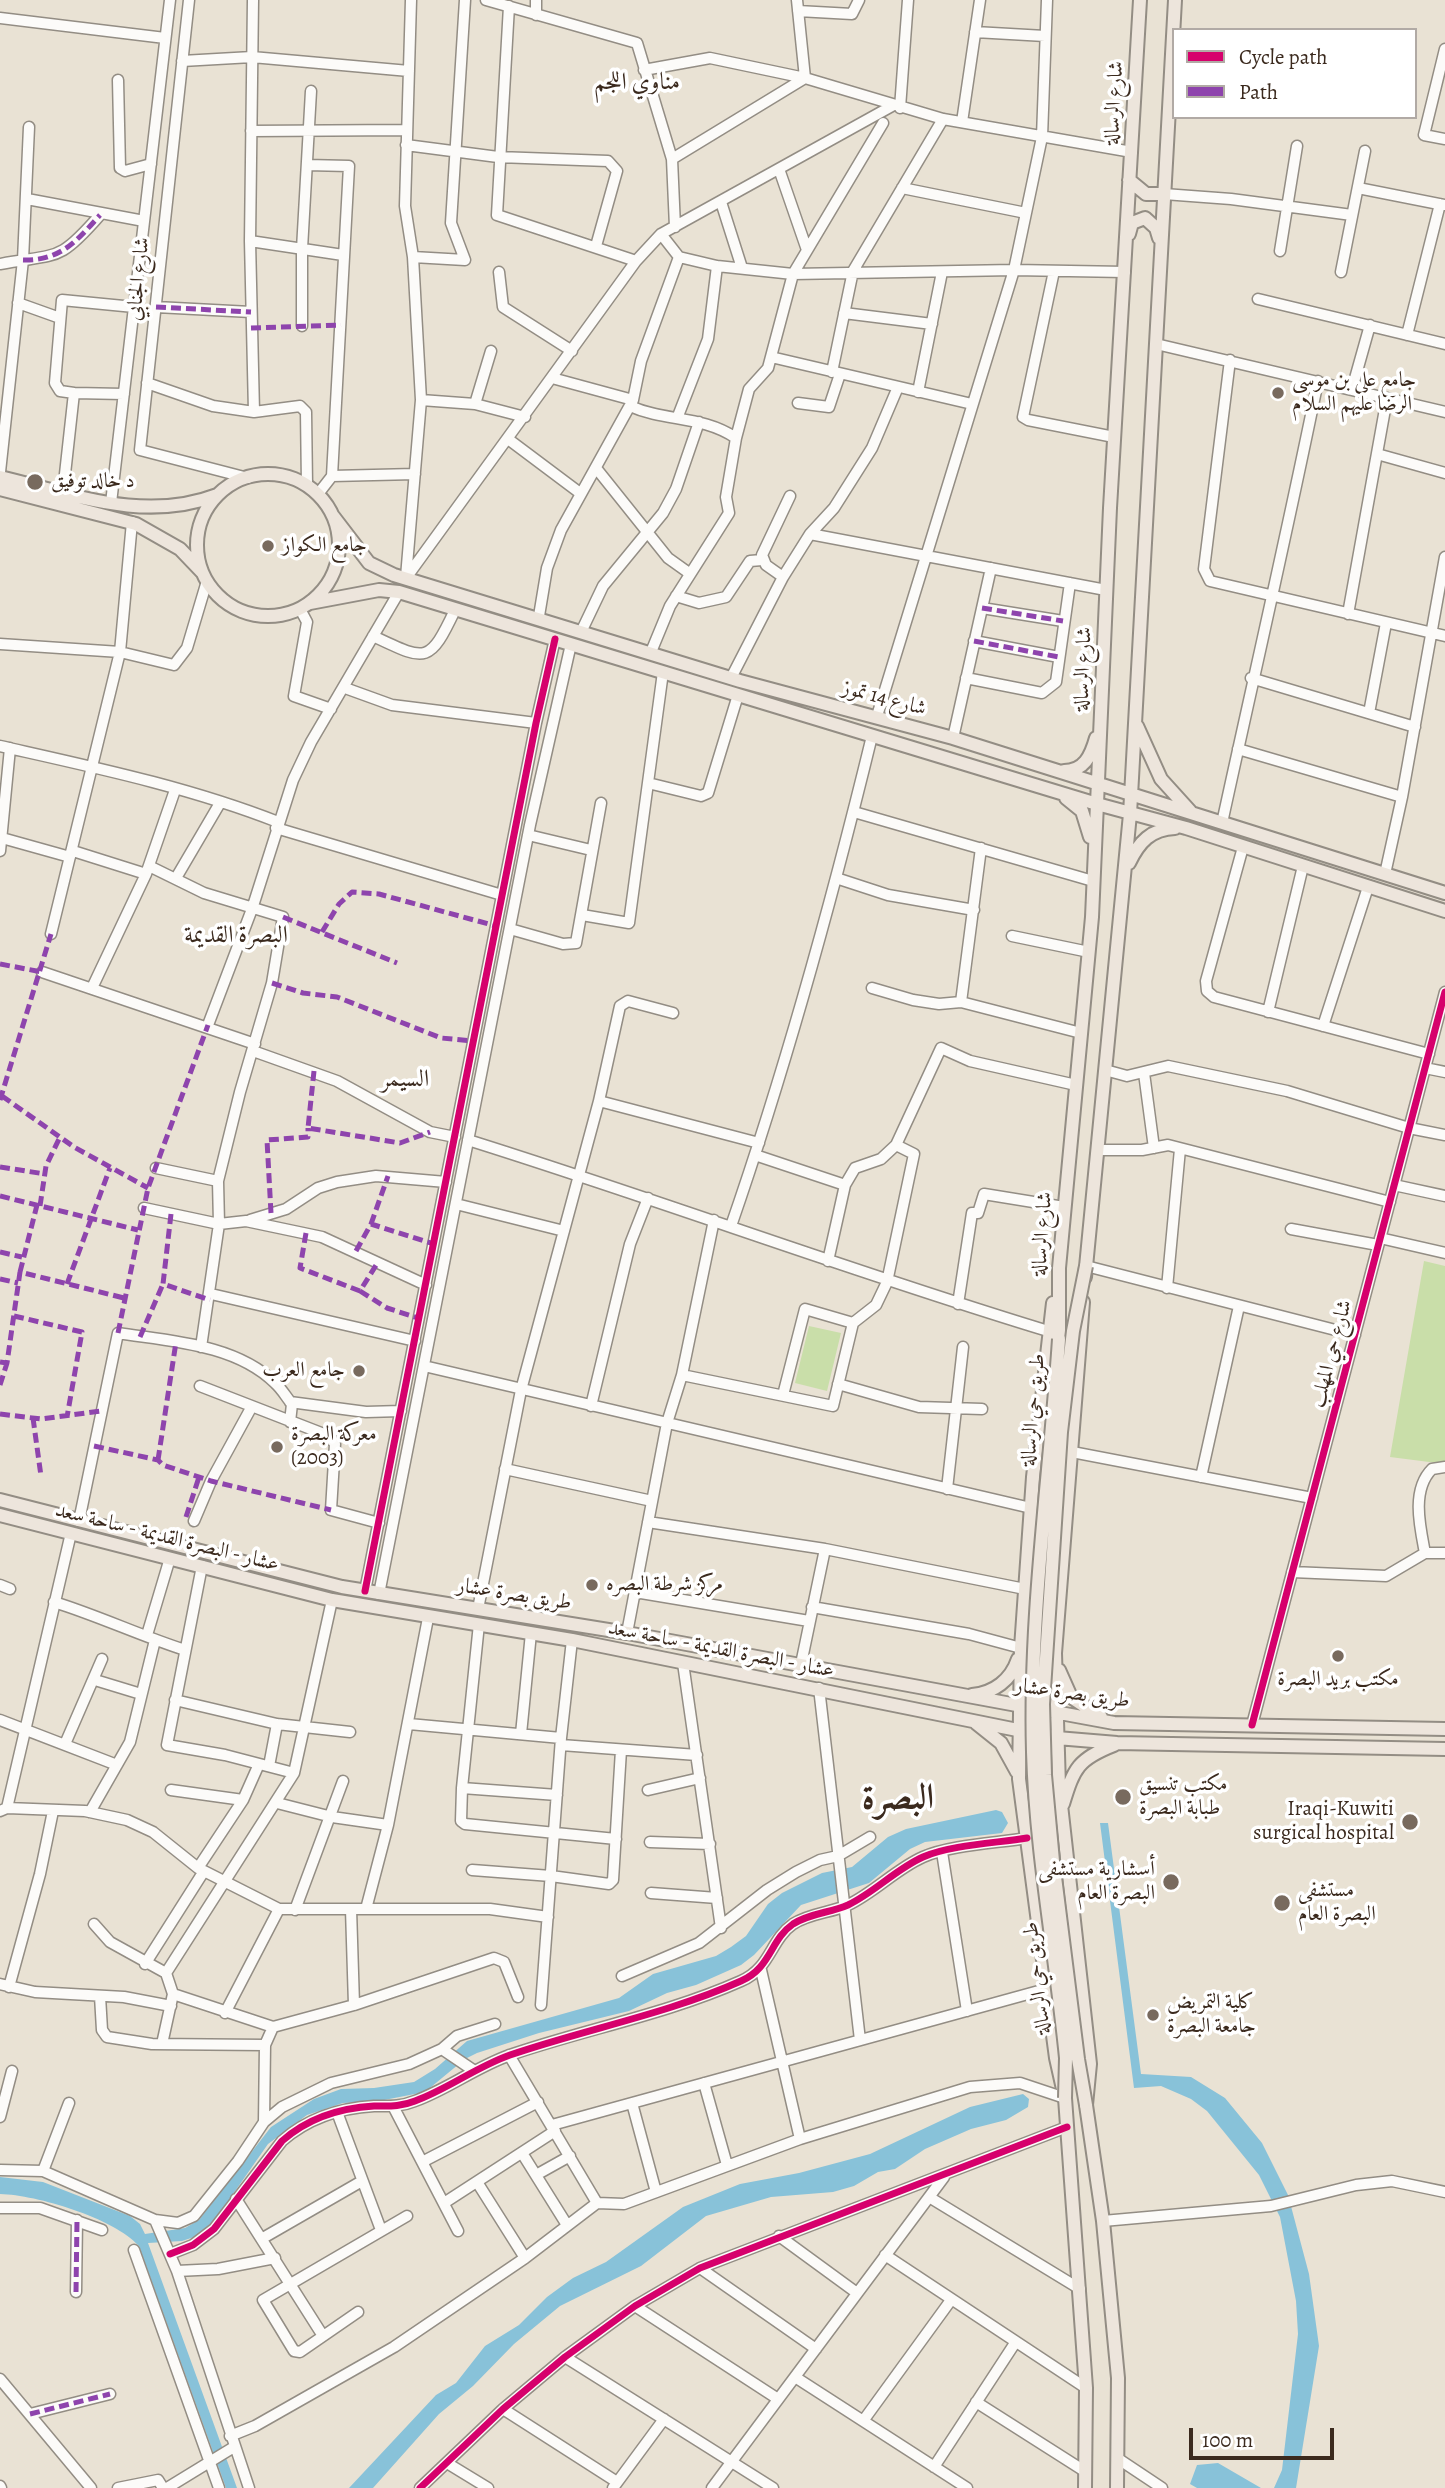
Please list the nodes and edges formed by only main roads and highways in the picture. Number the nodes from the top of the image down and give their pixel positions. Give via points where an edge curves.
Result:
1 (1140, 0) edge
2 (1175, 0) edge
3 (1173, 28) edge
4 (1172, 53) edge
5 (1129, 180) junction
6 (1164, 194) junction
7 (1127, 245) junction
8 (1161, 248) junction
9 (0, 475) edge
10 (0, 489) edge
11 (218, 495) junction
12 (333, 516) junction
13 (205, 577) junction
14 (305, 606) junction
15 (1135, 721) junction
16 (1101, 724) junction
17 (1056, 771) junction
18 (1098, 783) junction
19 (1034, 784) junction
20 (1132, 794) junction
21 (1097, 804) junction
22 (1192, 813) junction
23 (1130, 814) junction
24 (1186, 828) junction
25 (1094, 865) junction
26 (1126, 870) junction
27 (1445, 893) edge
28 (1445, 911) edge
29 (1086, 1266) junction
30 (1053, 1335) junction
31 (0, 1500) edge
32 (0, 1515) edge
33 (1021, 1648) junction
34 (1055, 1653) junction
35 (959, 1696) junction
36 (1019, 1706) junction
37 (1055, 1713) junction
38 (970, 1719) junction
39 (1114, 1723) junction
40 (1445, 1729) edge
41 (1019, 1730) junction
42 (1056, 1738) junction
43 (1117, 1743) junction
44 (1445, 1749) edge
45 (1019, 1779) junction
46 (1061, 1811) junction
47 (1065, 2098) junction
48 (1086, 2105) junction
49 (1085, 2488) edge
50 (1117, 2488) edge

1 - 5 main road, شارع الرسالة
2 - 3 main road
4 - 6 main road
5 - 6 main road via 1139,191
5 - 7 main road, شارع الرسالة
6 - 8 main road
7 - 8 main road via 1132,223 1144,218 1156,228
7 - 16 main road, شارع الرسالة
8 - 15 main road
9 - 11 main road via 111,503 169,509
10 - 13 main road via 132,522 180,549
11 - 12 main road via 237,481 261,474 285,476 318,494
11 - 13 main road via 207,508 197,540
12 - 14 main road via 338,558 331,578
12 - 17 main road, شارع 14 تموز via 369,563 406,578
13 - 14 main road via 225,601 248,613 275,615
14 - 19 main road, شارع 14 تموز via 379,590 399,592
15 - 20 main road
15 - 22 main road via 1157,773
16 - 17 main road via 1084,764 1071,771
16 - 18 main road, شارع الرسالة
17 - 18 main road, شارع 14 تموز
18 - 20 main road, شارع 14 تموز
18 - 21 main road, شارع الرسالة
19 - 21 main road, شارع 14 تموز
19 - 25 main road via 1074,802 1082,811
20 - 22 main road, شارع 14 تموز
20 - 23 main road
21 - 23 main road, شارع 14 تموز
21 - 25 main road, شارع الرسالة
22 - 27 main road, شارع 14 تموز
23 - 24 main road, شارع 14 تموز
23 - 26 main road, طريق حي الرسالة
24 - 26 main road via 1148,835
24 - 28 main road, شارع 14 تموز
25 - 30 main road, شارع الرسالة
26 - 29 main road, طريق حي الرسالة
29 - 34 main road, طريق حي الرسالة
29 - 48 main road, طريق حي الرسالة, bridge via 1073,1331 1062,1432 1043,1704 1053,1861
30 - 33 main road via 1031,1508
30 - 47 main road, طريق حي الرسالة, bridge via 1032,1705 1035,1793 1066,2058
31 - 35 main road, طريق بصرة عشار via 379,1594 627,1633
32 - 38 main road, عشار - البصرة القديمة - ساحة سعد via 332,1600 572,1640
33 - 35 main road via 1014,1670 1000,1685 981,1694
33 - 36 main road
34 - 37 main road, طريق حي الرسالة
34 - 39 main road via 1071,1696
35 - 36 main road, طريق بصرة عشار
36 - 37 main road, طريق بصرة عشار
36 - 41 main road
37 - 39 main road, طريق بصرة عشار
37 - 42 main road, طريق حي الرسالة
38 - 41 main road, عشار - البصرة القديمة - ساحة سعد
38 - 45 main road via 1002,1743
39 - 40 main road, طريق بصرة عشار
41 - 42 main road, عشار - البصرة القديمة - ساحة سعد
41 - 45 main road
42 - 43 main road, عشار - البصرة القديمة - ساحة سعد
42 - 46 main road, طريق حي الرسالة
43 - 44 main road, عشار - البصرة القديمة - ساحة سعد
43 - 46 main road via 1080,1761
45 - 47 main road
46 - 48 main road, طريق حي الرسالة via 1090,2064
47 - 49 main road, طريق حي الرسالة via 1087,2388
48 - 50 main road, طريق حي الرسالة via 1118,2378

